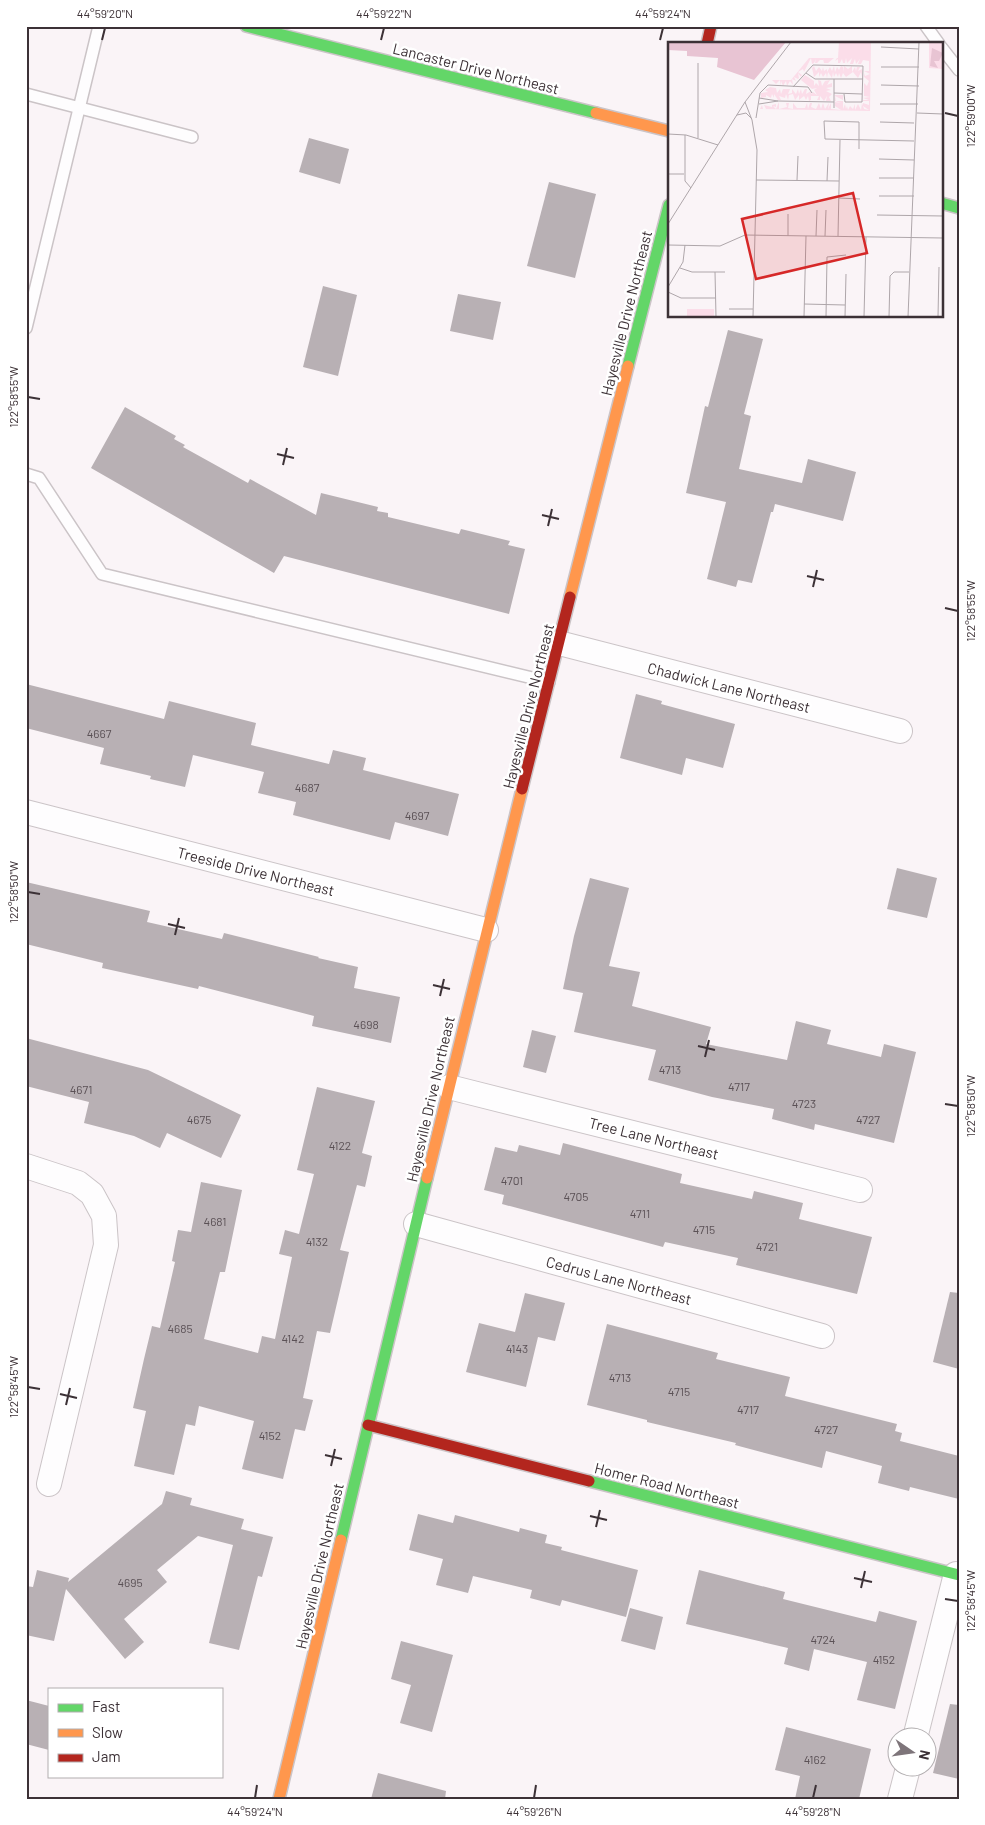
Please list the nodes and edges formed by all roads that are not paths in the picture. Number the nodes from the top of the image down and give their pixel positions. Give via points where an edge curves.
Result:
1 (98, 26) edge
2 (246, 26) edge
3 (712, 26) edge
4 (926, 26) edge
5 (708, 42) edge
6 (938, 42) edge
7 (942, 48) edge
8 (959, 70) edge
9 (26, 94) edge
10 (79, 107) junction
11 (668, 131) edge
12 (192, 138) dead end
13 (942, 203) edge
14 (668, 208) edge
15 (959, 208) edge
16 (26, 328) edge
17 (26, 474) edge
18 (559, 643) junction
19 (549, 682) junction
20 (900, 731) dead end
21 (26, 812) edge
22 (486, 930) junction
23 (449, 1087) junction
24 (26, 1166) edge
25 (860, 1190) dead end
26 (416, 1224) junction
27 (822, 1336) dead end
28 (368, 1425) junction
29 (49, 1484) dead end
30 (957, 1575) edge
31 (918, 1728) edge
32 (905, 1778) edge
33 (278, 1799) edge
34 (900, 1799) edge

1 - 10 lane
2 - 11 street, Lancaster Drive Northeast
3 - 5 street
4 - 6 lane
7 - 8 lane
9 - 10 lane
10 - 12 lane
10 - 16 lane
13 - 15 street
14 - 18 street, Hayesville Drive Northeast
17 - 19 lane via 39,478 102,574
18 - 19 street, Hayesville Drive Northeast
18 - 20 street, Chadwick Lane Northeast
19 - 22 street, Hayesville Drive Northeast
21 - 22 street, Treeside Drive Northeast
22 - 23 street, Hayesville Drive Northeast
23 - 25 street, Tree Lane Northeast
23 - 26 street, Hayesville Drive Northeast
24 - 29 street via 78,1183 92,1194 104,1216 106,1245
26 - 27 street, Cedrus Lane Northeast
26 - 28 street, Hayesville Drive Northeast
28 - 30 street, Homer Road Northeast
28 - 33 street, Hayesville Drive Northeast
30 - 31 street
32 - 34 street

